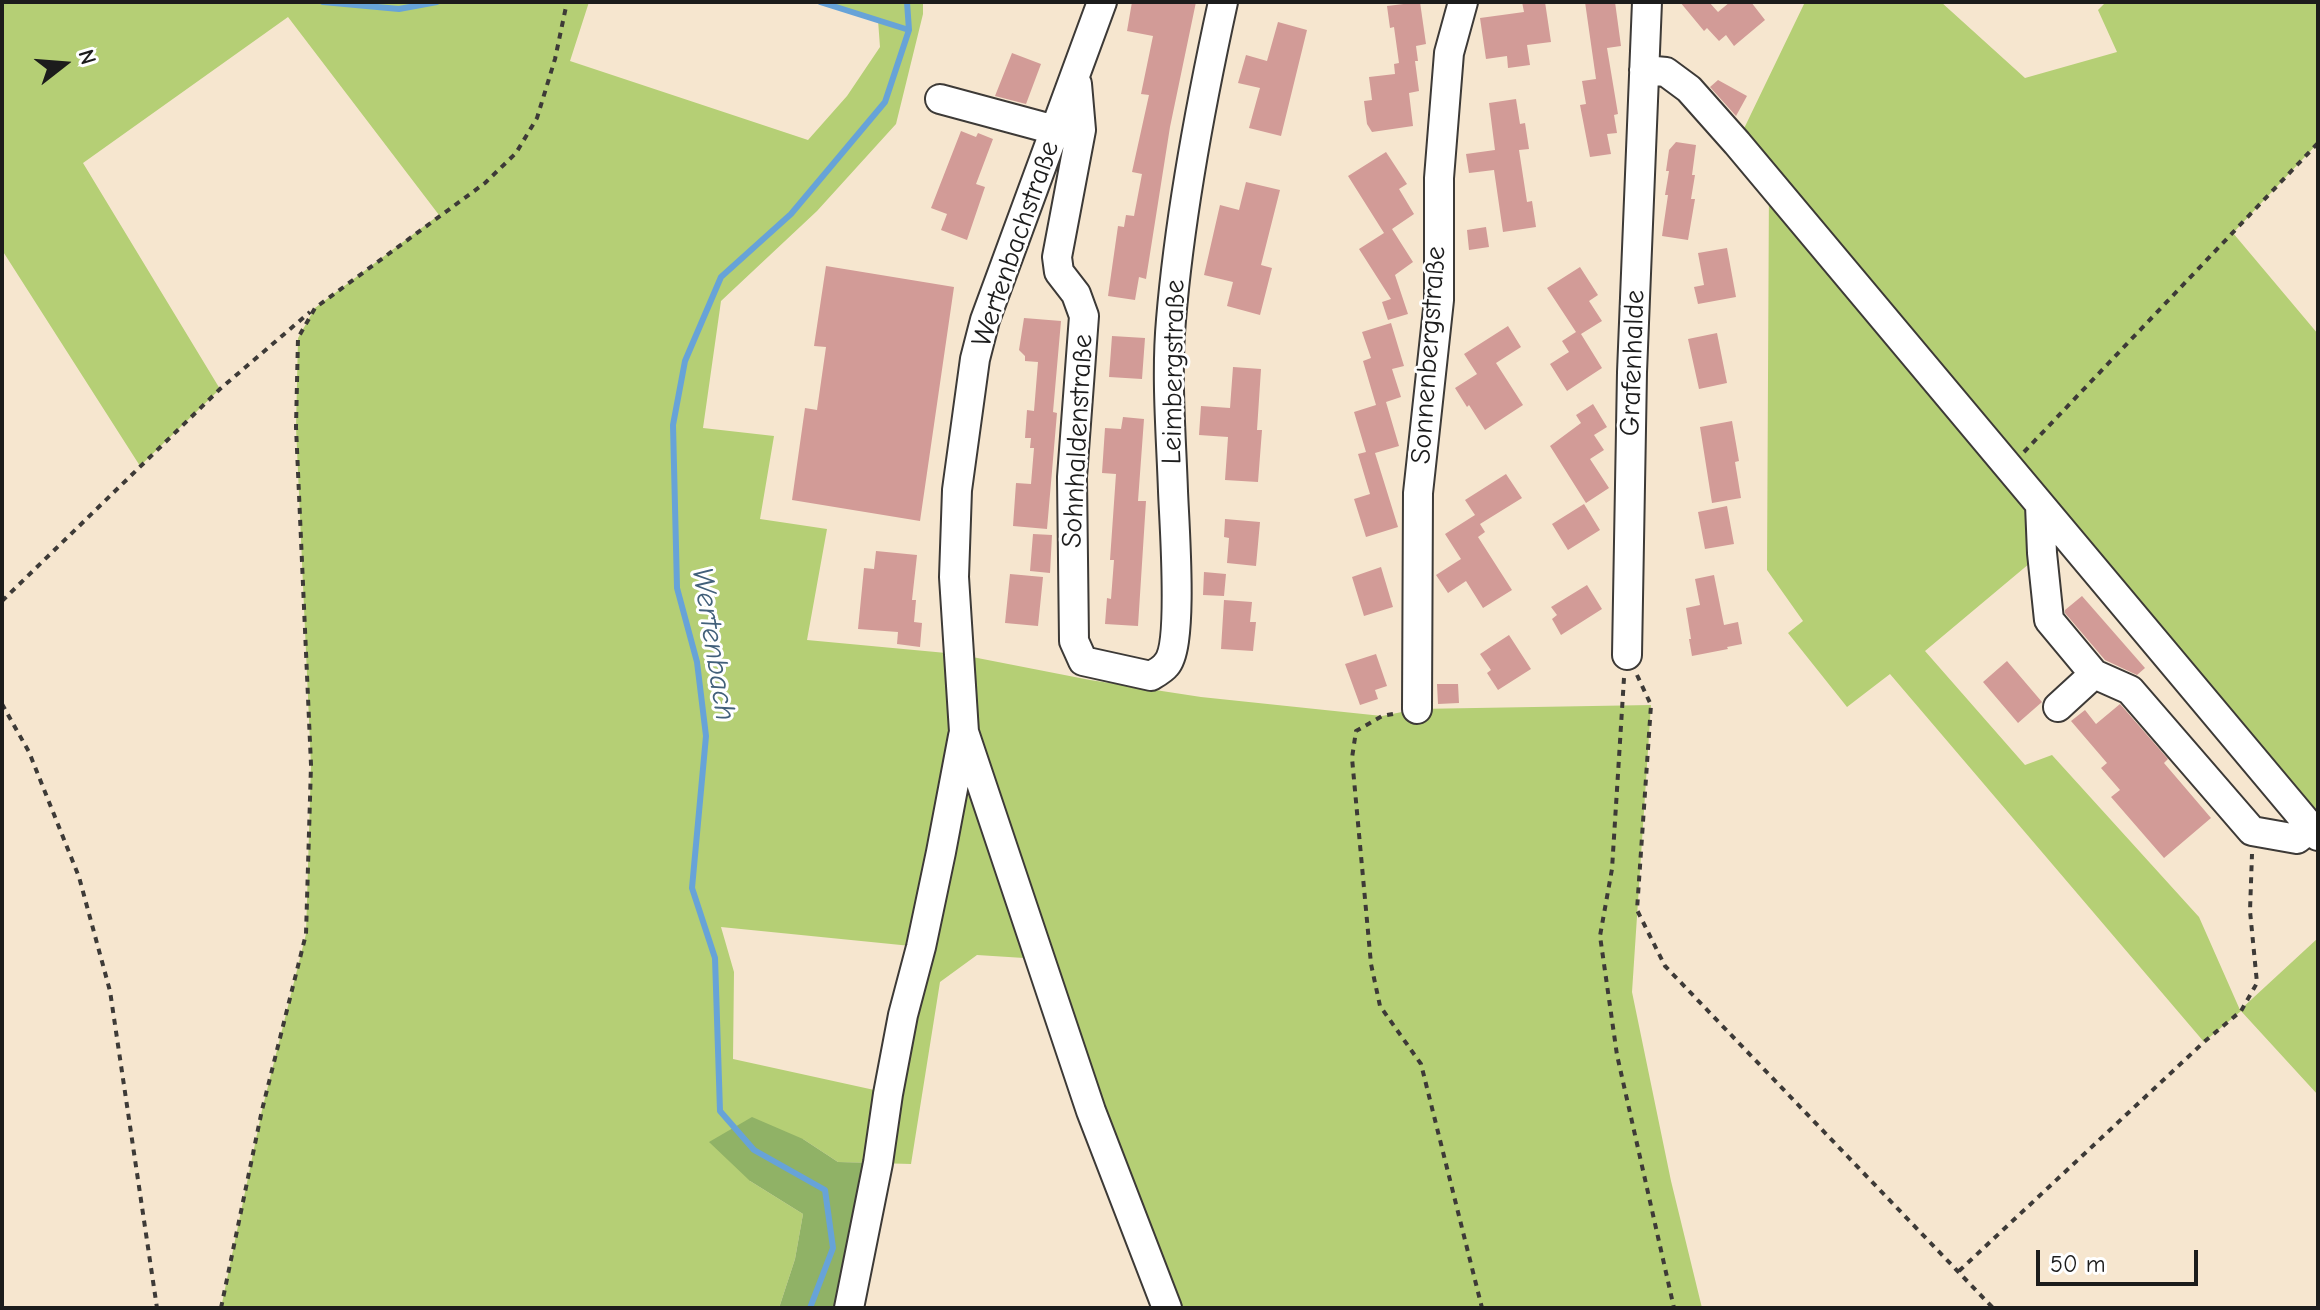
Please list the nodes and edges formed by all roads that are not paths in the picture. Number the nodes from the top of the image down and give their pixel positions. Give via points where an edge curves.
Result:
1 (1102, 2) edge
2 (1223, 2) edge
3 (1463, 2) edge
4 (1647, 2) edge
5 (1644, 70) junction
6 (1076, 77) junction
7 (940, 99) dead end
8 (1055, 130) junction
9 (2040, 505) junction
10 (1627, 655) road end
11 (1091, 664) joint
12 (2094, 674) junction
13 (2058, 707) dead end
14 (1417, 709) road end
15 (964, 732) junction
16 (2315, 832) edge
17 (849, 1308) edge
18 (1167, 1308) edge

1 - 6 street, Wertenbachstraße
2 - 11 street, Leimbergstraße via 1182,217 1171,323 1173,650 1167,665 1151,676
3 - 14 street, Sonnenbergstraße via 1449,53 1439,178 1439,300 1418,493
4 - 5 street
5 - 9 street via 1666,72 1689,89
5 - 10 street, Grafenhalde
6 - 8 street, Wertenbachstraße
6 - 11 street, Sohnhaldenstraße via 1081,130 1057,257 1059,272 1084,316 1072,477 1074,641 1083,661
7 - 8 street
8 - 15 street, Wertenbachstraße via 985,320 968,403 954,577
9 - 12 street via 2049,620
9 - 16 street
12 - 13 street
12 - 16 street via 2130,690 2252,831 2297,839
15 - 17 street via 903,1015
15 - 18 street via 1091,1111

